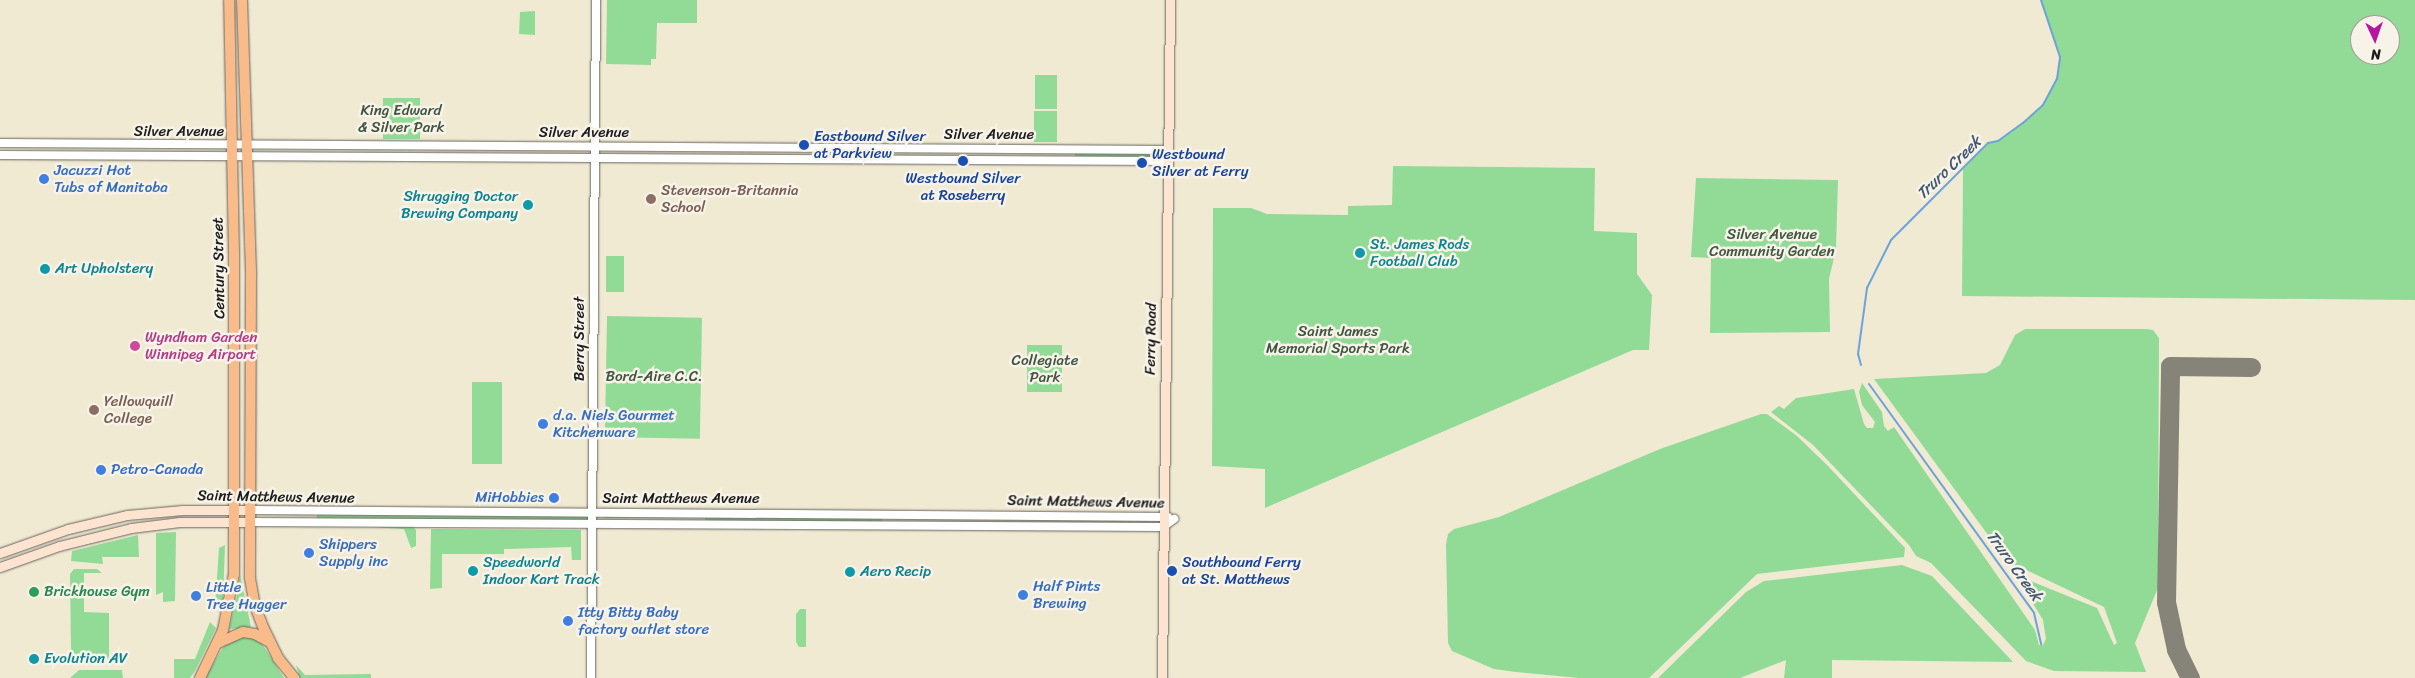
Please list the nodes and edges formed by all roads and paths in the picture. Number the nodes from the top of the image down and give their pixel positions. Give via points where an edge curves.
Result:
1 (229, 0) edge
2 (242, 0) edge
3 (596, 0) edge
4 (1170, 0) edge
5 (0, 143) edge
6 (231, 146) junction
7 (247, 146) junction
8 (595, 147) junction
9 (1167, 150) junction
10 (0, 155) edge
11 (231, 158) junction
12 (248, 158) junction
13 (595, 159) junction
14 (1167, 161) junction
15 (234, 510) junction
16 (250, 510) junction
17 (592, 512) junction
18 (1163, 516) junction
19 (234, 521) junction
20 (250, 522) junction
21 (592, 524) junction
22 (1163, 527) junction
23 (0, 553) edge
24 (0, 567) edge
25 (270, 642) junction
26 (218, 643) junction
27 (200, 678) edge
28 (294, 678) edge
29 (591, 678) edge
30 (1162, 678) edge

1 - 6 main road, Century Street
2 - 7 main road, Century Street
3 - 8 street, Berry Street
4 - 9 main road, Ferry Road
5 - 6 street, Silver Avenue
6 - 7 street, Silver Avenue
6 - 11 main road, Century Street
7 - 8 street, Silver Avenue
7 - 12 main road, Century Street
8 - 9 street, Silver Avenue
8 - 13 street, Berry Street
9 - 14 main road, Ferry Road
10 - 11 street, Silver Avenue
11 - 12 street, Silver Avenue
11 - 15 main road, Century Street
12 - 13 street, Silver Avenue
12 - 16 main road, Century Street
13 - 14 street, Silver Avenue
13 - 17 street, Berry Street
14 - 18 main road, Ferry Road
15 - 16 main road, Saint Matthews Avenue
15 - 19 main road, Century Street
15 - 23 main road, Saint Matthews Avenue via 163,510 127,515 68,529
16 - 17 street, Saint Matthews Avenue
16 - 20 main road, Century Street
17 - 18 street, Saint Matthews Avenue
17 - 21 street, Berry Street
18 - 22 main road, Ferry Road
19 - 20 main road, Saint Matthews Avenue
19 - 24 main road, Saint Matthews Avenue via 163,524 119,530
19 - 26 main road, Century Street via 233,586
20 - 21 street, Saint Matthews Avenue
20 - 25 main road, Century Street via 251,590
21 - 22 street, Saint Matthews Avenue
21 - 29 street, Berry Street
22 - 30 main road, Ferry Road
25 - 26 main road via 243,632
25 - 28 main road, Century Street
26 - 27 main road, Century Street

